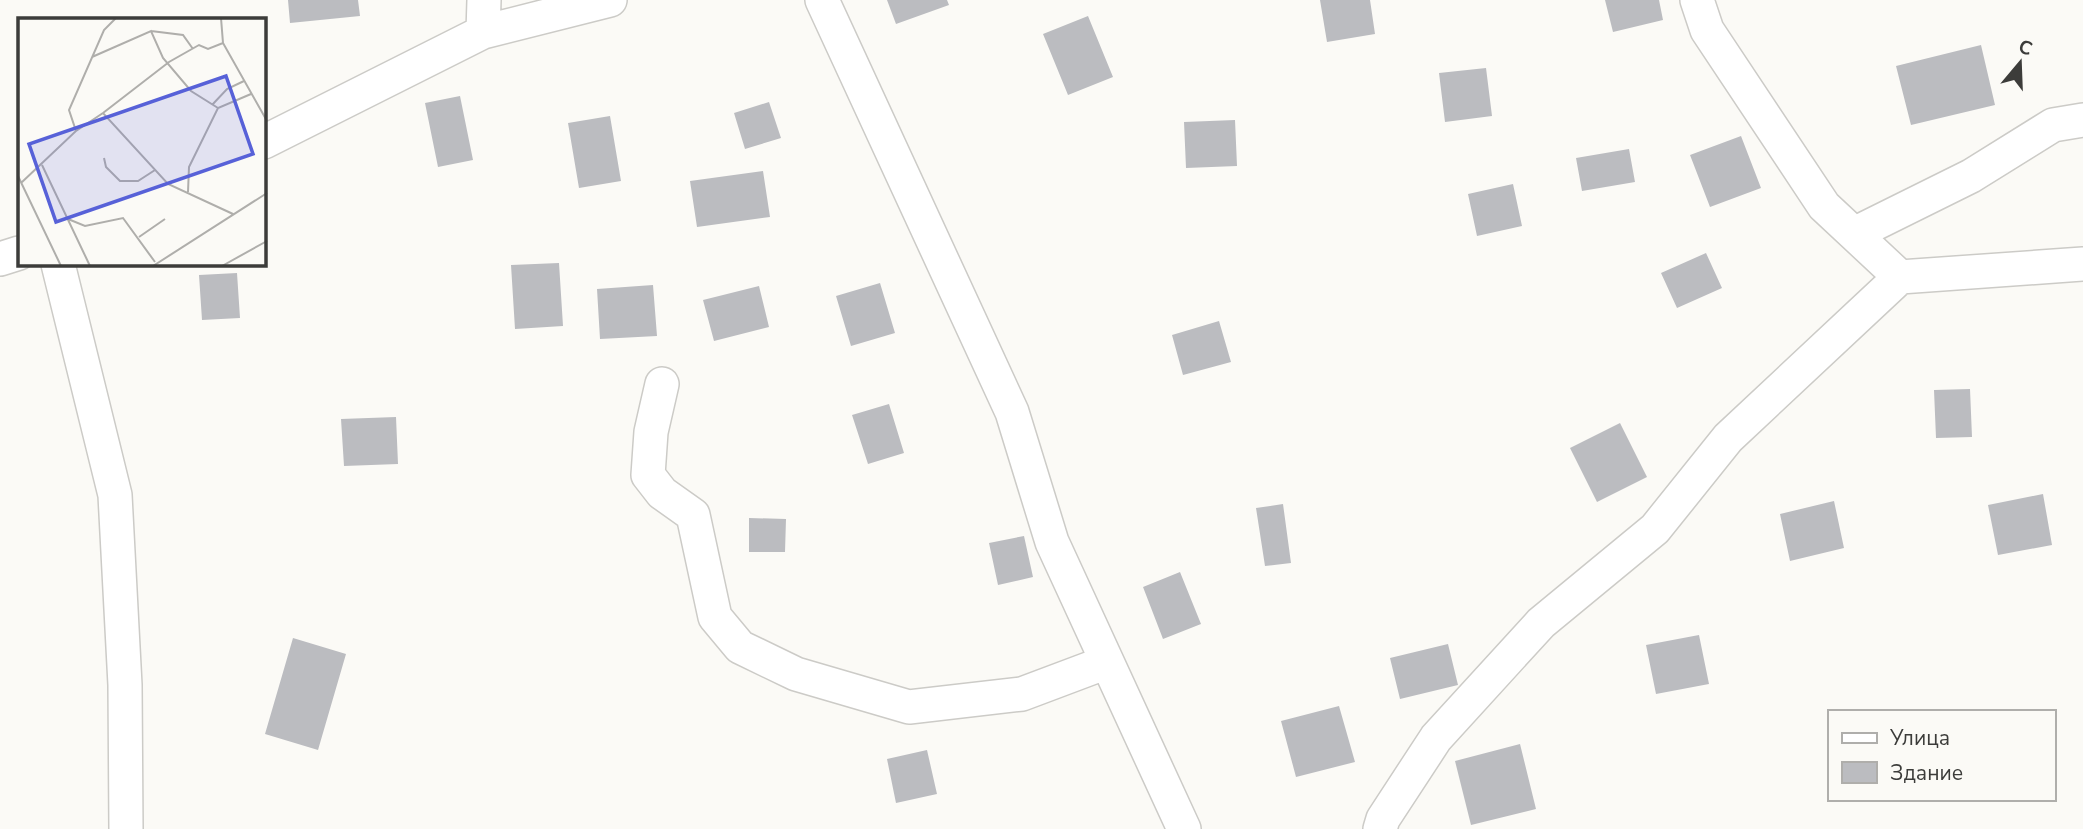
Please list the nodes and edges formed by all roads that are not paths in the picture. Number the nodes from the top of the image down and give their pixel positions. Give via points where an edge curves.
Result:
1 (610, 0) edge
2 (822, 0) edge
3 (1696, 0) edge
4 (483, 16) edge
5 (2083, 120) edge
6 (266, 141) edge
7 (1854, 234) junction
8 (18, 253) edge
9 (0, 259) edge
10 (2083, 264) edge
11 (58, 266) edge
12 (1900, 277) junction
13 (662, 384) dead end
14 (1107, 662) junction
15 (126, 829) edge
16 (1184, 829) edge
17 (1380, 829) edge

1 - 4 street
2 - 14 street via 1012,412 1052,542
3 - 7 street via 1707,30 1824,206
4 - 6 street
5 - 7 street via 2053,125 1971,176
7 - 12 street
8 - 9 street
10 - 12 street
11 - 15 street via 114,495 125,685
12 - 17 street via 1728,438 1655,530 1541,623 1436,738
13 - 14 street via 651,432 648,475 693,515 715,617 740,647 796,674 909,707 1022,694
14 - 16 street

